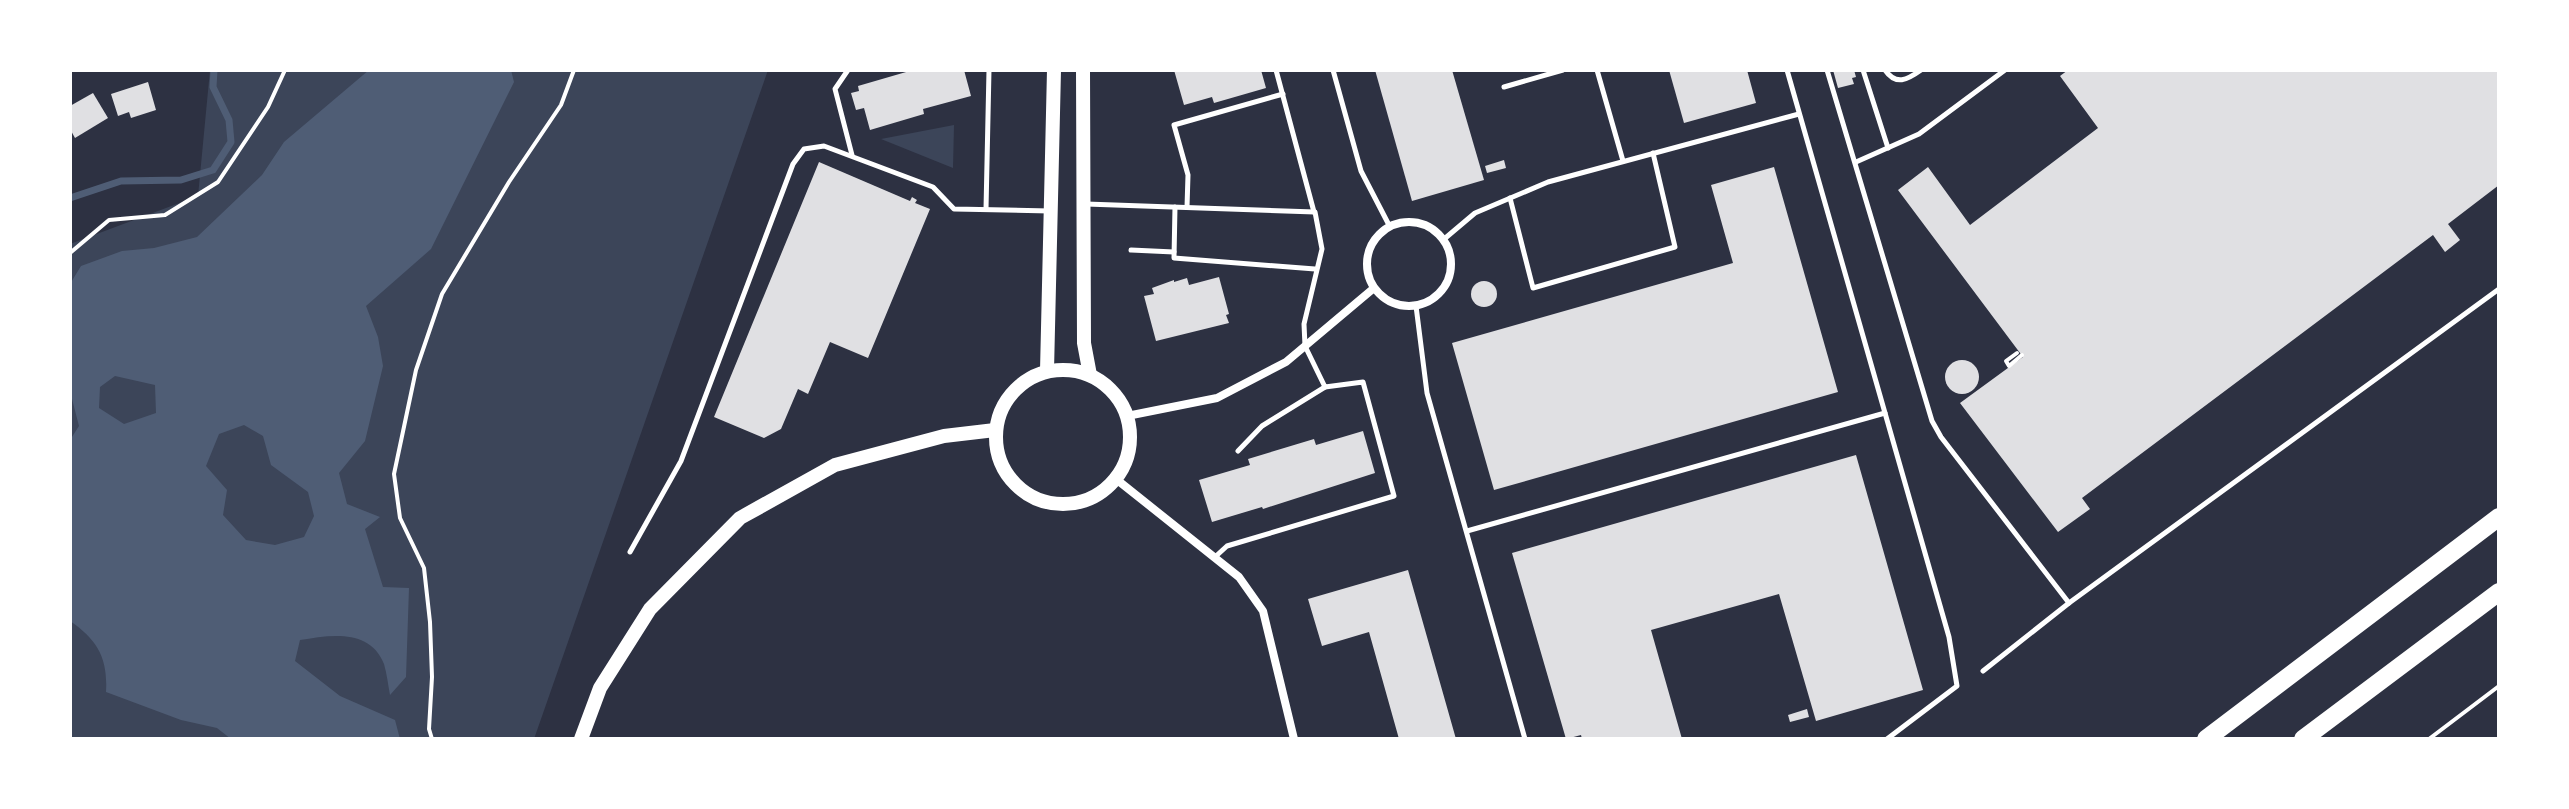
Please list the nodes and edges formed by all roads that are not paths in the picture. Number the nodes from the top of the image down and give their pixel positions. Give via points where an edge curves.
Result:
1 (848, 70) edge
2 (989, 70) edge
3 (1054, 70) edge
4 (1083, 70) edge
5 (1276, 70) edge
6 (1333, 70) edge
7 (1563, 70) edge
8 (1597, 70) edge
9 (1787, 70) edge
10 (1827, 70) edge
11 (1863, 70) edge
12 (1885, 70) edge
13 (1921, 70) edge
14 (2005, 70) edge
15 (1504, 87) dead end
16 (1283, 94) junction
17 (1799, 114) junction
18 (1888, 148) junction
19 (1653, 153) junction
20 (852, 155) junction
21 (1623, 161) junction
22 (1856, 162) junction
23 (1510, 198) junction
24 (1084, 203) junction
25 (1175, 207) junction
26 (1187, 207) junction
27 (986, 209) junction
28 (1052, 211) junction
29 (1315, 212) junction
30 (1390, 227) junction
31 (1443, 240) junction
32 (1131, 250) dead end
33 (1174, 252) junction
34 (1315, 269) junction
35 (1374, 288) junction
36 (2499, 289) edge
37 (1416, 306) junction
38 (1305, 346) junction
39 (1047, 371) junction
40 (1090, 375) junction
41 (1325, 387) junction
42 (1885, 413) junction
43 (1127, 416) junction
44 (995, 430) junction
45 (1238, 451) dead end
46 (1116, 479) junction
47 (2499, 517) edge
48 (1466, 531) junction
49 (630, 552) dead end
50 (1214, 558) junction
51 (2499, 592) edge
52 (2069, 603) junction
53 (1983, 671) dead end
54 (581, 739) edge
55 (1294, 739) edge
56 (1525, 739) edge
57 (1887, 739) edge
58 (2206, 739) edge
59 (2303, 739) edge

1 - 20 lane via 835,89
2 - 27 lane
3 - 28 street
4 - 24 street
5 - 16 lane
6 - 30 lane via 1361,171
7 - 15 lane
8 - 21 lane
9 - 17 lane
10 - 22 lane
11 - 18 lane
12 - 13 lane via 1899,81
14 - 18 lane via 1919,134
16 - 26 lane via 1174,125 1188,175
16 - 29 lane
17 - 19 lane
17 - 42 lane
18 - 22 lane
19 - 21 lane
19 - 23 lane via 1675,247 1533,288
20 - 27 lane via 933,187 954,209
20 - 49 lane via 824,146 804,149 793,164 681,461
21 - 23 lane
22 - 52 lane via 1932,421
23 - 31 lane via 1475,213
24 - 25 lane
24 - 40 street via 1084,343
25 - 26 lane
25 - 33 lane
26 - 29 lane
27 - 28 lane
28 - 39 street
29 - 34 lane via 1322,249
30 - 31 street via 1425,225
30 - 35 street via 1368,254
31 - 37 street via 1451,263 1445,286
32 - 33 lane
33 - 34 lane via 1174,258
34 - 38 lane
35 - 37 street via 1392,303
35 - 38 street
36 - 52 lane
37 - 48 lane via 1427,393
38 - 41 lane
38 - 43 street via 1286,362 1217,398
39 - 40 street
39 - 44 street via 1016,388 1002,407
40 - 43 street via 1118,398
41 - 45 lane via 1262,426
41 - 50 lane via 1363,382 1394,496 1227,546
42 - 48 lane
42 - 57 lane via 1949,637 1957,686
43 - 46 street via 1127,458
44 - 46 street via 1006,474 1040,501 1082,502
44 - 54 street via 944,436 835,465 740,518 650,609 600,688
46 - 50 street
47 - 58 highway
48 - 56 lane
50 - 55 street via 1239,577 1263,611
51 - 59 highway
52 - 53 lane

